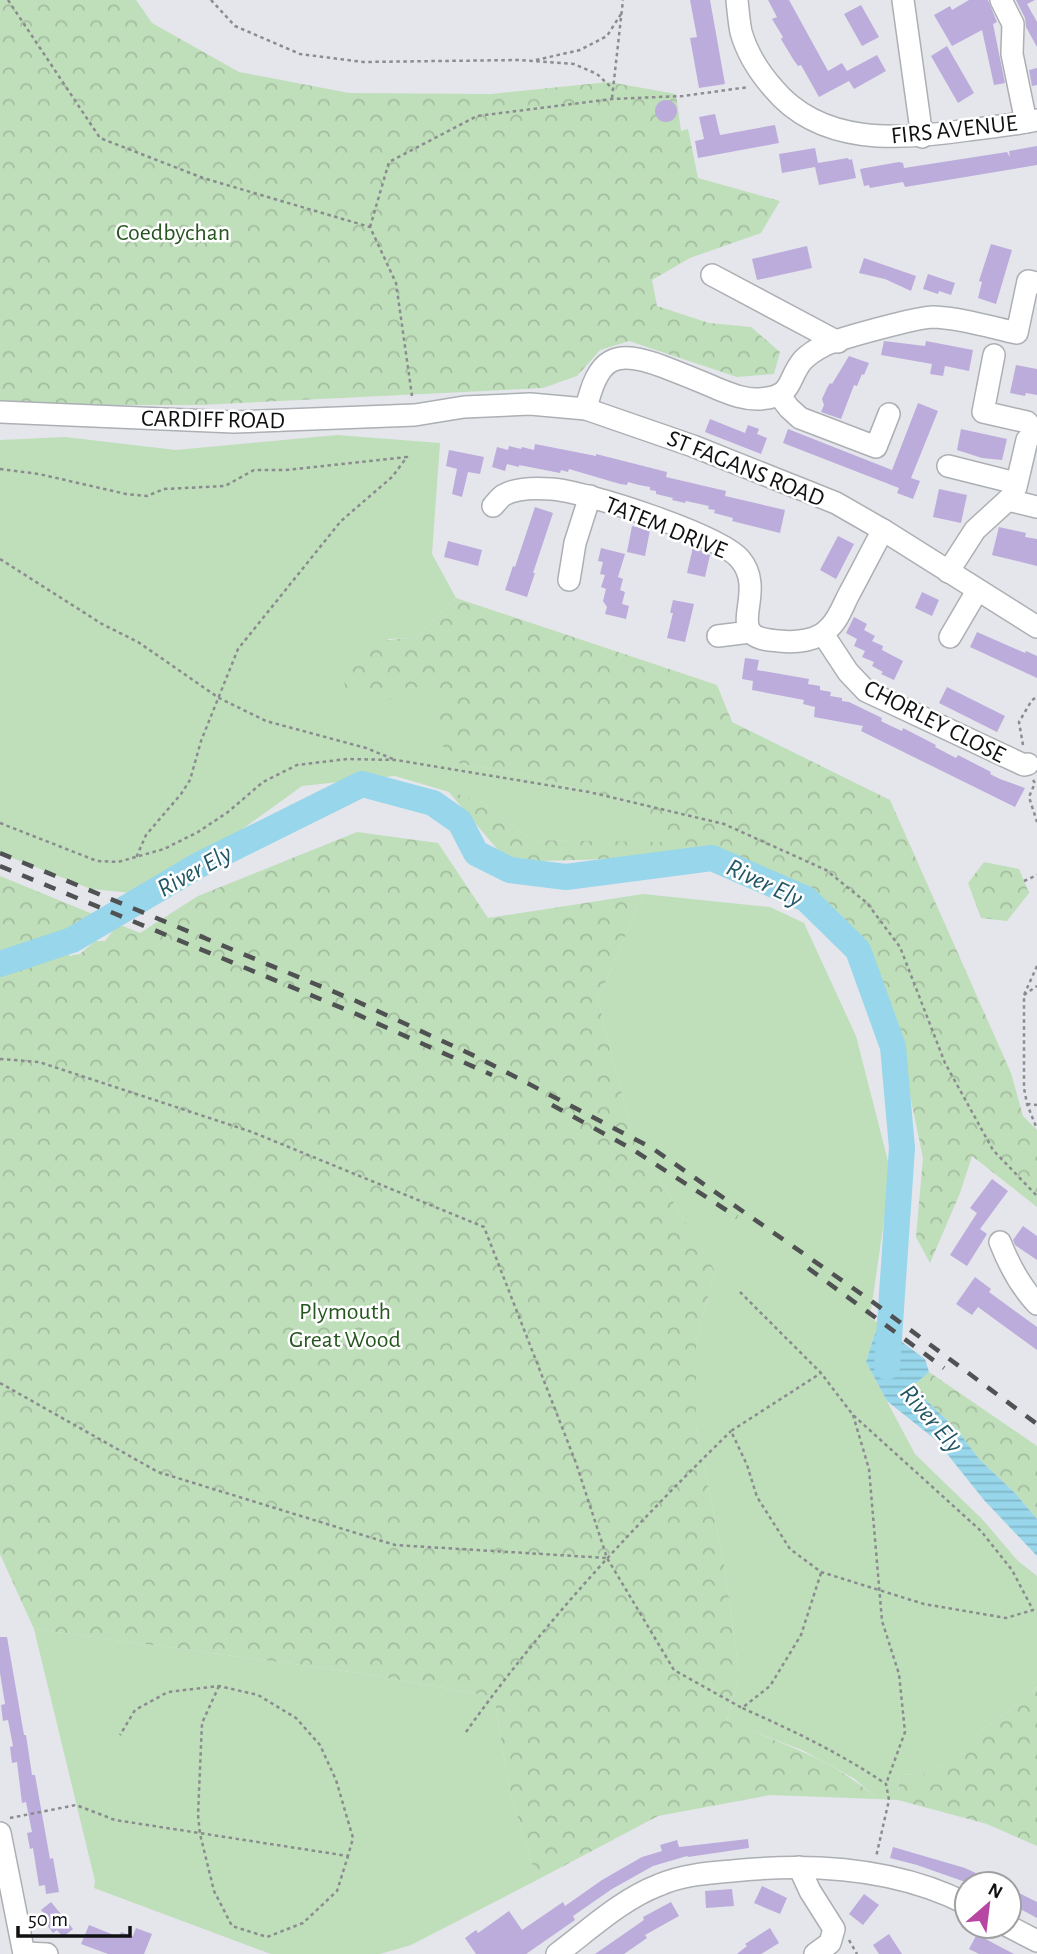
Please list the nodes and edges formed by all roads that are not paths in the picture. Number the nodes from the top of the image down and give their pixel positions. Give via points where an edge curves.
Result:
1 (737, 0) edge
2 (903, 0) edge
3 (1001, 0) edge
4 (1031, 121) edge
5 (922, 137) junction
6 (712, 275) dead end
7 (1037, 283) edge
8 (838, 342) junction
9 (994, 355) dead end
10 (779, 395) junction
11 (586, 409) junction
12 (0, 412) edge
13 (420, 413) joint
14 (889, 414) dead end
15 (1036, 431) edge
16 (948, 466) dead end
17 (1012, 491) junction
18 (590, 496) junction
19 (493, 506) dead end
20 (1037, 507) edge
21 (883, 530) junction
22 (948, 572) junction
23 (569, 580) dead end
24 (977, 591) junction
25 (1037, 627) edge
26 (750, 632) junction
27 (823, 634) junction
28 (718, 636) dead end
29 (950, 636) dead end
30 (1026, 765) road end
31 (1000, 1241) dead end
32 (1037, 1304) edge
33 (0, 1833) edge
34 (799, 1867) junction
35 (953, 1898) edge
36 (0, 1936) edge
37 (23, 1949) edge
38 (47, 1954) edge
39 (557, 1954) edge
40 (815, 1954) edge

1 - 5 street, FIRS AVENUE via 741,31 754,61 763,77 798,112 828,128 874,136
2 - 5 street
3 - 4 street via 1013,24 1012,54
4 - 5 street, FIRS AVENUE
6 - 8 street
7 - 8 street via 1028,281 1024,335 931,317
8 - 10 street via 804,359
9 - 15 street via 982,412 1027,422
10 - 11 street via 744,398 641,358 619,357 598,374
10 - 14 street via 800,418 876,447
11 - 13 street, ST FAGANS ROAD via 530,404
11 - 21 street, ST FAGANS ROAD via 811,492
12 - 13 street, CARDIFF ROAD via 234,422
15 - 17 street via 1027,440
16 - 17 street
17 - 20 street
17 - 22 street via 975,530
18 - 19 street, TATEM DRIVE via 534,489 503,495
18 - 23 street
18 - 26 street, TATEM DRIVE via 732,551 750,582
21 - 22 street, ST FAGANS ROAD
21 - 27 street via 836,619
22 - 24 street, ST FAGANS ROAD
24 - 25 street, ST FAGANS ROAD
24 - 29 street
26 - 27 street via 786,642
26 - 28 street
27 - 30 street, CHORLEY CLOSE via 866,691
31 - 32 street via 1019,1282
33 - 37 street
34 - 35 street via 872,1874
34 - 39 street via 713,1872 657,1885
34 - 40 street via 834,1929 830,1943
36 - 37 street
37 - 38 street

